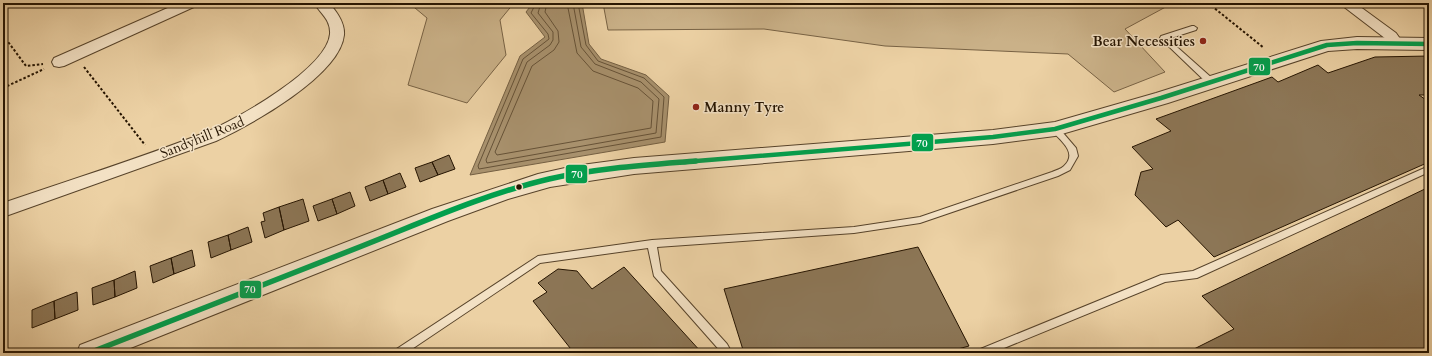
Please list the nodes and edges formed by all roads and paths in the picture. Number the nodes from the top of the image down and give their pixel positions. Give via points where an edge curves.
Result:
1 (190, 3) edge
2 (321, 3) edge
3 (1208, 3) edge
4 (1348, 3) edge
5 (1194, 28) dead end
6 (3, 35) edge
7 (1396, 43) junction
8 (1429, 44) edge
9 (74, 55) junction
10 (1279, 60) junction
11 (59, 62) junction
12 (1210, 81) junction
13 (3, 88) edge
14 (1055, 129) junction
15 (151, 158) junction
16 (1429, 169) edge
17 (3, 210) edge
18 (652, 244) junction
19 (89, 353) edge
20 (397, 353) edge
21 (727, 353) edge
22 (981, 353) edge

1 - 9 street
2 - 15 street, Sandyhill Road via 335,20 336,40 330,52 312,72 267,107 235,126
3 - 10 path
4 - 7 street via 1391,36
5 - 12 lane via 1163,38
6 - 11 path via 26,66
7 - 8 street
7 - 10 street via 1327,45
9 - 11 street
9 - 15 path via 148,149
10 - 12 street
11 - 13 path
12 - 14 street
14 - 18 lane via 1073,150 1074,156 1067,168 920,220 854,230
14 - 19 street via 634,166 584,172 538,182 432,218
15 - 17 street, Sandyhill Road
16 - 22 lane via 1194,275 1164,278
18 - 20 lane via 538,260
18 - 21 lane via 657,273

